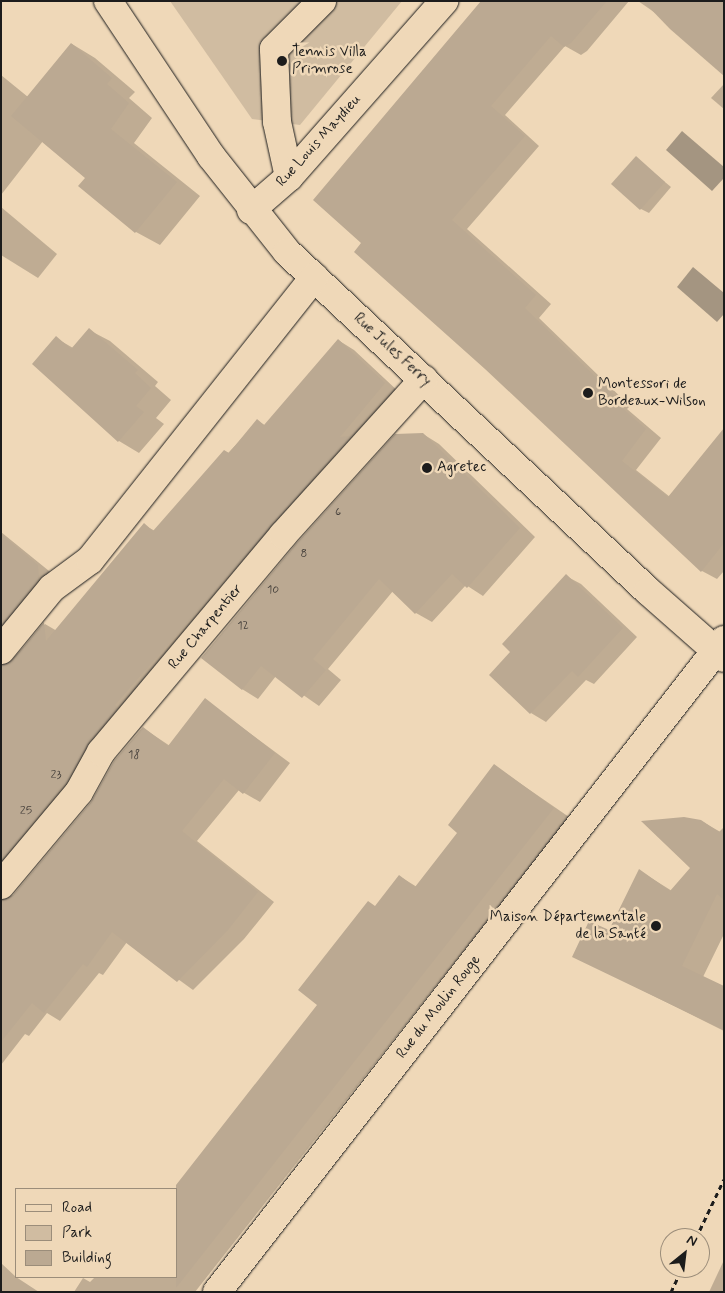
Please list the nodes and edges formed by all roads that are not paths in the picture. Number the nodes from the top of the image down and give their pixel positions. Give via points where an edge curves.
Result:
1 (108, 1) edge
2 (322, 1) edge
3 (444, 1) edge
4 (290, 177) junction
5 (251, 210) junction
6 (314, 277) junction
7 (424, 379) junction
8 (1, 650) edge
9 (721, 650) edge
10 (1, 885) edge
11 (217, 1292) edge

1 - 5 street, Rue Jules Ferry
2 - 4 street via 274,50 277,122
3 - 4 street, Rue Louis Maydieu
4 - 5 street, Rue Louis Maydieu
5 - 6 street, Rue Jules Ferry via 287,252
6 - 7 street, Rue Jules Ferry
6 - 8 street via 90,560 52,588
7 - 9 street, Rue Jules Ferry
7 - 10 street, Rue Charpentier via 283,535 107,744 79,792
9 - 11 street, Rue du Moulin Rouge

